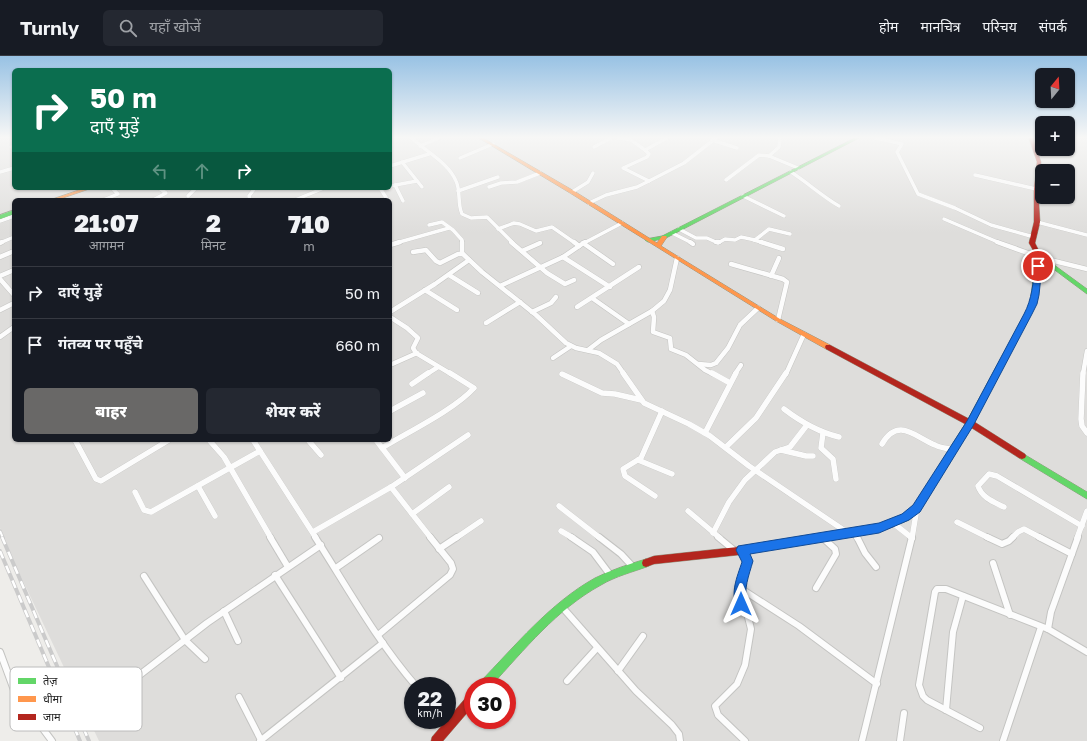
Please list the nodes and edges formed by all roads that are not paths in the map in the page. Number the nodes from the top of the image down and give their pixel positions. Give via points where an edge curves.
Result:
1 (408, 170) edge
2 (447, 170) edge
3 (535, 170) edge
4 (625, 170) edge
5 (670, 170) edge
6 (739, 170) edge
7 (794, 170) edge
8 (906, 170) edge
9 (790, 172) junction
10 (540, 173) junction
11 (593, 173) dead end
12 (975, 175) dead end
13 (498, 177) dead end
14 (726, 180) dead end
15 (417, 181) junction
16 (649, 181) junction
17 (395, 185) junction
18 (392, 186) edge
19 (490, 187) dead end
20 (422, 188) dead end
21 (1035, 189) edge
22 (84, 190) edge
23 (114, 190) edge
24 (161, 190) edge
25 (194, 190) edge
26 (318, 190) edge
27 (458, 191) junction
28 (572, 192) junction
29 (188, 196) dead end
30 (744, 196) junction
31 (58, 198) edge
32 (108, 198) edge
33 (158, 198) edge
34 (300, 198) edge
35 (403, 201) dead end
36 (589, 203) junction
37 (1036, 204) edge
38 (838, 206) dead end
39 (12, 213) edge
40 (784, 216) dead end
41 (0, 217) edge
42 (12, 217) edge
43 (944, 220) dead end
44 (0, 221) edge
45 (1037, 222) junction
46 (622, 223) junction
47 (429, 225) dead end
48 (449, 228) junction
49 (498, 229) junction
50 (679, 229) junction
51 (672, 233) junction
52 (790, 234) dead end
53 (1087, 235) edge
54 (664, 237) junction
55 (1034, 237) junction
56 (12, 238) edge
57 (648, 240) junction
58 (754, 240) junction
59 (392, 241) edge
60 (0, 243) edge
61 (540, 243) dead end
62 (396, 244) junction
63 (581, 244) junction
64 (693, 244) dead end
65 (392, 245) edge
66 (658, 246) junction
67 (784, 249) dead end
68 (522, 251) junction
69 (12, 252) edge
70 (413, 252) dead end
71 (462, 253) junction
72 (0, 257) edge
73 (563, 257) junction
74 (1040, 257) junction
75 (677, 258) junction
76 (779, 258) dead end
77 (469, 260) junction
78 (613, 264) dead end
79 (731, 264) dead end
80 (639, 267) dead end
81 (541, 268) junction
82 (1087, 268) edge
83 (12, 271) edge
84 (449, 275) junction
85 (771, 276) junction
86 (0, 277) edge
87 (574, 280) dead end
88 (500, 286) junction
89 (610, 287) junction
90 (425, 290) junction
91 (1087, 292) edge
92 (12, 293) edge
93 (478, 293) dead end
94 (556, 297) dead end
95 (592, 298) junction
96 (520, 302) junction
97 (12, 304) edge
98 (577, 307) dead end
99 (758, 308) junction
100 (0, 310) edge
101 (456, 310) dead end
102 (392, 311) edge
103 (652, 311) junction
104 (532, 312) junction
105 (392, 318) edge
106 (778, 320) junction
107 (486, 324) dead end
108 (629, 324) junction
109 (12, 328) edge
110 (804, 334) junction
111 (0, 337) edge
112 (571, 346) junction
113 (588, 350) junction
114 (1087, 351) edge
115 (417, 353) junction
116 (553, 358) dead end
117 (392, 364) edge
118 (698, 364) junction
119 (741, 365) dead end
120 (438, 367) junction
121 (562, 374) dead end
122 (730, 383) junction
123 (412, 384) dead end
124 (423, 393) dead end
125 (641, 400) junction
126 (784, 409) dead end
127 (392, 410) edge
128 (662, 411) junction
129 (970, 423) junction
130 (807, 425) junction
131 (705, 433) junction
132 (823, 433) junction
133 (1087, 433) edge
134 (468, 435) dead end
135 (839, 437) dead end
136 (76, 442) edge
137 (166, 442) edge
138 (210, 442) edge
139 (254, 442) edge
140 (310, 442) edge
141 (378, 442) edge
142 (882, 444) dead end
143 (726, 447) junction
144 (382, 448) junction
145 (780, 450) junction
146 (952, 450) junction
147 (260, 451) junction
148 (321, 455) dead end
149 (813, 456) dead end
150 (638, 460) junction
151 (230, 468) junction
152 (756, 471) junction
153 (672, 474) dead end
154 (405, 478) junction
155 (836, 479) dead end
156 (198, 486) junction
157 (391, 487) junction
158 (449, 487) dead end
159 (135, 492) dead end
160 (655, 496) dead end
161 (1087, 496) edge
162 (559, 506) dead end
163 (1004, 507) dead end
164 (917, 508) junction
165 (688, 512) dead end
166 (1087, 512) edge
167 (412, 514) junction
168 (215, 516) dead end
169 (481, 521) dead end
170 (957, 522) dead end
171 (893, 523) junction
172 (1082, 526) junction
173 (561, 531) dead end
174 (313, 532) junction
175 (851, 532) junction
176 (713, 533) junction
177 (379, 538) dead end
178 (823, 538) junction
179 (912, 538) junction
180 (321, 545) junction
181 (440, 549) junction
182 (738, 551) junction
183 (1072, 554) junction
184 (993, 563) dead end
185 (288, 567) junction
186 (634, 567) junction
187 (876, 567) dead end
188 (336, 568) junction
189 (275, 575) junction
190 (144, 576) dead end
191 (611, 576) junction
192 (740, 588) junction
193 (816, 588) dead end
194 (963, 596) junction
195 (563, 608) junction
196 (224, 611) junction
197 (1010, 615) junction
198 (1044, 628) junction
199 (378, 635) junction
200 (643, 636) dead end
201 (185, 640) junction
202 (238, 641) dead end
203 (383, 644) junction
204 (597, 648) junction
205 (0, 652) edge
206 (1087, 652) edge
207 (205, 659) dead end
208 (618, 671) junction
209 (142, 673) edge
210 (408, 677) edge
211 (493, 677) edge
212 (341, 678) junction
213 (10, 679) edge
214 (567, 681) dead end
215 (878, 684) junction
216 (239, 697) dead end
217 (464, 706) edge
218 (946, 710) junction
219 (904, 713) dead end
220 (456, 714) edge
221 (980, 728) dead end
222 (443, 729) edge
223 (45, 731) edge
224 (52, 741) edge
225 (261, 741) edge
226 (436, 741) edge
227 (680, 741) edge
228 (745, 741) edge
229 (862, 741) edge
230 (900, 741) edge
231 (1002, 741) edge

1 - 15 street
2 - 27 street via 457,182
3 - 10 main road
4 - 16 street
5 - 16 street
6 - 14 street
7 - 9 main road
8 - 55 street via 918,194 991,225
9 - 30 main road
9 - 38 street
10 - 19 street via 517,182
10 - 28 main road
11 - 28 street via 588,181
12 - 21 street
13 - 27 street
15 - 17 street
15 - 20 street
16 - 36 street
17 - 18 street
17 - 35 street
22 - 31 main road
23 - 32 street via 118,194
24 - 33 street via 166,194
25 - 29 street
26 - 34 street
27 - 49 street via 459,209 464,215 471,218 486,216
28 - 36 main road
30 - 40 street
30 - 50 main road
36 - 46 main road
37 - 45 main road
39 - 41 main road
42 - 44 street
43 - 74 street
45 - 53 street
45 - 55 main road
46 - 57 main road
46 - 63 street
47 - 48 street via 441,222
48 - 62 street
48 - 71 street via 462,240
49 - 63 street via 517,222 536,231 552,227
49 - 68 street
50 - 51 main road
50 - 58 street via 696,238 707,238 718,243 725,239 735,240 741,237
51 - 54 main road
51 - 64 street
52 - 58 street via 769,229
54 - 57 main road
54 - 66 main road
55 - 74 main road via 1032,243
56 - 60 street
57 - 66 main road
58 - 67 street
59 - 62 street
61 - 68 street
62 - 65 street
63 - 73 street
63 - 78 street
66 - 75 main road
68 - 81 street
69 - 72 street
70 - 71 street via 426,250 440,263
71 - 77 street
73 - 81 street
73 - 89 street
74 - 82 street
74 - 91 main road
74 - 129 main road via 1033,304
75 - 99 main road
75 - 103 street via 668,295
76 - 85 street
77 - 84 street
77 - 88 street
79 - 85 street
80 - 89 street
81 - 87 street via 563,283 567,284
81 - 88 street
83 - 86 street
84 - 90 street
84 - 93 street
85 - 106 street via 787,282
86 - 92 street
88 - 96 street
89 - 95 street
90 - 101 street
90 - 102 street
94 - 104 street via 551,303
95 - 98 street
95 - 108 street
96 - 104 street
96 - 107 street
97 - 100 street
99 - 106 main road
99 - 118 street via 740,325 728,348 716,362 711,365
103 - 108 street
103 - 118 street via 653,332 670,338 672,349
104 - 112 street
105 - 115 street via 418,338 413,348
106 - 110 main road
108 - 113 street
109 - 111 street
110 - 129 main road
110 - 143 street via 785,376 756,418
112 - 113 street
112 - 116 street
113 - 125 street via 599,353 617,364
114 - 133 street via 1083,376 1082,424
115 - 117 street
115 - 120 street
118 - 122 street
119 - 122 street
120 - 123 street
120 - 144 street via 472,386 474,390
121 - 125 street via 602,393
122 - 131 street
124 - 127 street
125 - 128 street
126 - 130 street
128 - 131 street
128 - 150 street
129 - 146 main road
129 - 161 main road
130 - 132 street
130 - 145 street via 790,447
131 - 143 street
132 - 135 street
132 - 155 street via 821,448 833,460
134 - 154 street
136 - 137 street via 96,479 102,481
138 - 151 street
139 - 147 street
140 - 148 street
141 - 144 street
142 - 146 street via 890,432 904,430 913,432 934,445
143 - 152 street
144 - 154 street
145 - 149 street
145 - 152 street
146 - 164 main road
147 - 151 street
147 - 174 street
150 - 153 street
150 - 160 street via 623,469 623,472
151 - 156 street
151 - 185 street
152 - 175 street
152 - 176 street via 734,493
154 - 157 street
156 - 159 street via 148,512 144,510
156 - 168 street
157 - 167 street
157 - 174 street
158 - 167 street
162 - 186 street
163 - 172 street via 984,496 978,489 989,474 997,476
164 - 171 main road
164 - 179 street
165 - 176 street
166 - 172 street
167 - 181 street
169 - 181 street
170 - 183 street via 1002,544 1024,529
171 - 175 main road
171 - 179 street
172 - 183 street
173 - 191 street via 593,552
174 - 180 street
175 - 178 main road
175 - 187 street
176 - 182 street
177 - 188 street
178 - 182 main road
178 - 193 street via 835,549 836,554
179 - 215 street
180 - 185 street
180 - 188 street
181 - 199 street via 451,562 454,569 452,573
182 - 186 main road via 654,560
182 - 192 street via 748,561
183 - 198 street
184 - 197 street
185 - 189 street
186 - 191 main road
188 - 199 street
189 - 196 street
189 - 212 street
190 - 201 street
191 - 195 main road via 587,589
192 - 215 street via 799,626
192 - 228 street via 739,598 747,613 751,629 745,665 737,684 715,706 718,715
194 - 197 street
194 - 218 street via 953,632
194 - 218 street via 940,589 934,592 919,686 927,700
195 - 204 street
195 - 211 main road
196 - 201 street
196 - 202 street
197 - 198 street
198 - 206 street
198 - 231 street
199 - 203 street
200 - 208 street
201 - 207 street
201 - 209 street
203 - 210 street
203 - 212 street
204 - 208 street
204 - 214 street
205 - 213 street
208 - 227 street via 672,725 679,734
212 - 225 street
215 - 229 street
216 - 225 street
217 - 220 main road
218 - 221 street
219 - 230 street
222 - 226 main road
223 - 224 street

